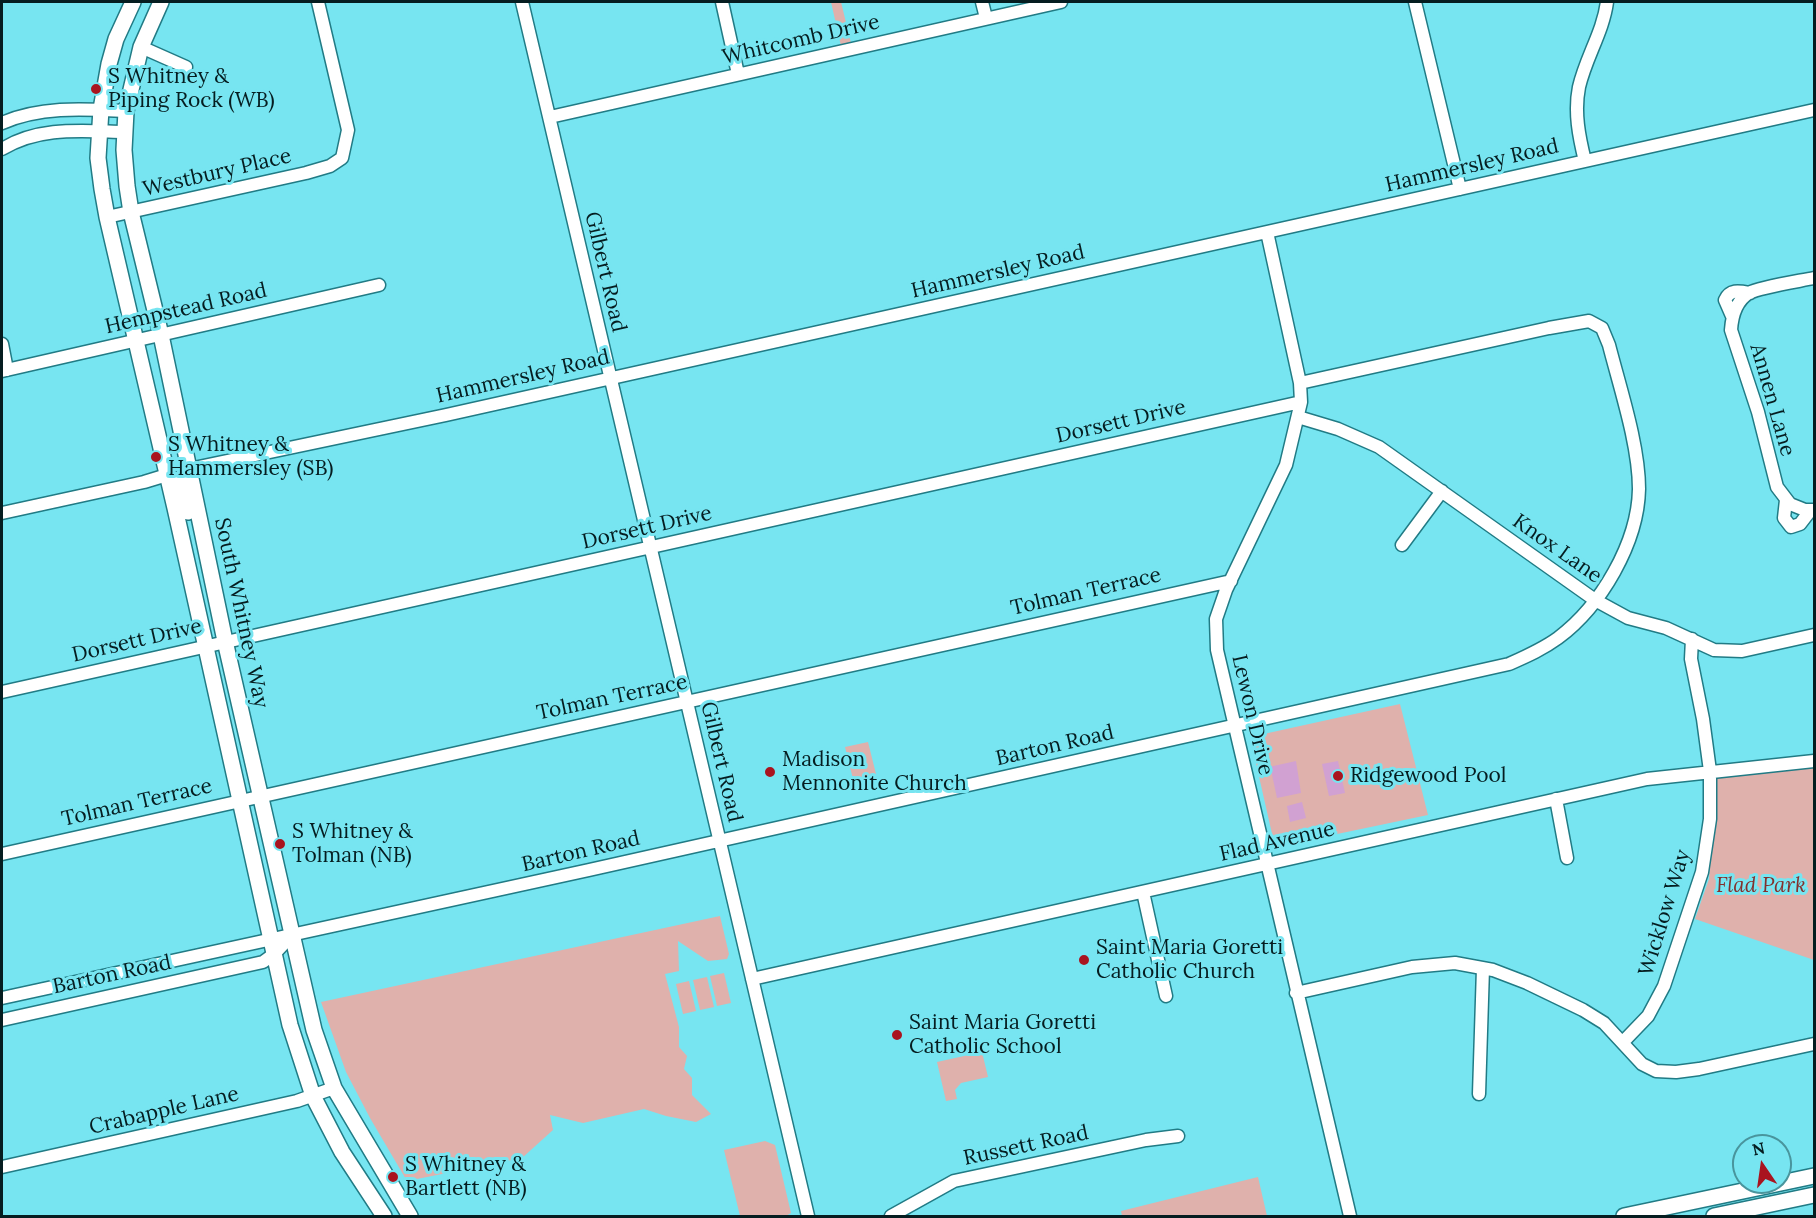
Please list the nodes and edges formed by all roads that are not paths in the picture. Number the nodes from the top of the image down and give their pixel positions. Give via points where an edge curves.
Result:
1 (133, 2) edge
2 (161, 2) edge
3 (318, 2) edge
4 (522, 2) edge
5 (722, 2) edge
6 (982, 2) edge
7 (1061, 2) edge
8 (1415, 2) edge
9 (1607, 2) edge
10 (986, 18) junction
11 (141, 47) junction
12 (186, 67) dead end
13 (738, 74) junction
14 (101, 109) junction
15 (1815, 110) edge
16 (126, 111) junction
17 (550, 117) junction
18 (2, 122) edge
19 (98, 131) junction
20 (124, 132) junction
21 (14, 141) junction
22 (2, 148) edge
23 (1586, 161) junction
24 (1460, 189) junction
25 (131, 212) junction
26 (107, 216) junction
27 (1268, 232) junction
28 (1815, 278) edge
29 (379, 285) dead end
30 (161, 335) junction
31 (135, 342) junction
32 (2, 344) edge
33 (4, 370) edge
34 (610, 378) junction
35 (1300, 383) junction
36 (1301, 402) junction
37 (1298, 417) junction
38 (189, 469) junction
39 (167, 475) junction
40 (1442, 491) junction
41 (1786, 500) junction
42 (1813, 510) edge
43 (2, 513) edge
44 (1402, 545) dead end
45 (651, 548) junction
46 (1231, 580) junction
47 (214, 591) junction
48 (1595, 600) junction
49 (1815, 635) edge
50 (1692, 639) junction
51 (225, 641) junction
52 (205, 646) junction
53 (2, 692) edge
54 (687, 702) junction
55 (1234, 726) junction
56 (1815, 761) edge
57 (1710, 771) junction
58 (261, 796) junction
59 (240, 800) junction
60 (1556, 800) junction
61 (719, 842) junction
62 (2, 854) edge
63 (1568, 858) dead end
64 (1267, 864) junction
65 (1143, 892) junction
66 (292, 935) junction
67 (271, 939) junction
68 (274, 954) junction
69 (1483, 968) junction
70 (752, 979) junction
71 (1296, 993) junction
72 (1166, 996) dead end
73 (2, 998) edge
74 (2, 1020) edge
75 (1623, 1042) junction
76 (1815, 1044) edge
77 (334, 1088) junction
78 (1479, 1094) dead end
79 (313, 1096) junction
80 (1178, 1136) dead end
81 (2, 1167) edge
82 (1815, 1176) edge
83 (1815, 1195) edge
84 (405, 1210) edge
85 (382, 1216) edge
86 (808, 1216) edge
87 (891, 1216) edge
88 (1350, 1216) edge
89 (1624, 1216) edge
90 (1714, 1216) edge

1 - 14 main road, South Whitney Way via 116,39
2 - 11 main road, South Whitney Way
3 - 25 street, Westbury Place via 348,130 342,158 306,173
4 - 17 street, Gilbert Road
5 - 13 street
6 - 10 street
7 - 10 street, Whitcomb Drive
8 - 24 street
9 - 23 street via 1605,18 1579,88 1577,116
10 - 13 street, Whitcomb Drive
11 - 12 street
11 - 16 main road, South Whitney Way
13 - 17 street, Whitcomb Drive
14 - 16 street
14 - 18 street via 63,109
14 - 19 main road, South Whitney Way
15 - 23 street, Hammersley Road
16 - 20 main road, South Whitney Way
17 - 34 street, Gilbert Road
18 - 21 street
19 - 20 street
19 - 21 street via 58,131
19 - 26 main road, South Whitney Way
20 - 25 main road, South Whitney Way
21 - 22 street
23 - 24 street, Hammersley Road
24 - 27 street, Hammersley Road
25 - 26 street, Westbury Place
25 - 30 main road, South Whitney Way
26 - 31 main road, South Whitney Way
27 - 34 street, Hammersley Road
27 - 35 street, Lewon Drive
28 - 41 street, Annen Lane via 1747,296 1737,291 1725,300 1732,316 1735,348 1755,401 1777,487
29 - 30 street, Hempstead Road
30 - 31 street, Hempstead Road
30 - 38 main road, South Whitney Way
31 - 33 street, Hempstead Road
31 - 39 main road, South Whitney Way
32 - 33 street
34 - 38 street, Hammersley Road
34 - 45 street, Gilbert Road
35 - 36 street, Lewon Drive
35 - 48 street, Barton Road via 1549,328 1589,321 1602,328 1636,455 1639,489 1626,546 1614,575
36 - 37 street, Lewon Drive
36 - 45 street, Dorsett Drive
37 - 40 street, Knox Lane via 1379,447
37 - 46 street, Lewon Drive via 1286,465
38 - 47 main road, South Whitney Way
39 - 43 street
39 - 47 main road via 182,489 203,567
39 - 52 main road, South Whitney Way
40 - 44 street
40 - 48 street, Knox Lane
41 - 42 street, Annen Lane via 1797,508
41 - 42 street via 1784,518 1791,527 1800,524
45 - 51 street, Dorsett Drive
45 - 54 street, Gilbert Road
46 - 54 street, Tolman Terrace
46 - 55 street, Lewon Drive via 1216,619 1216,650
47 - 51 main road, South Whitney Way
48 - 50 street, Knox Lane via 1628,618
48 - 55 street, Barton Road via 1560,637 1509,664
49 - 50 street, Knox Lane via 1742,651 1714,650
50 - 57 street, Wicklow Way via 1691,659
51 - 52 street, Dorsett Drive
51 - 58 main road, South Whitney Way
52 - 53 street, Dorsett Drive
52 - 59 main road, South Whitney Way
54 - 58 street, Tolman Terrace
54 - 61 street, Gilbert Road
55 - 61 street, Barton Road
55 - 64 street, Lewon Drive
56 - 57 street, Flad Avenue
57 - 60 street, Flad Avenue via 1647,779
57 - 75 street, Wicklow Way via 1710,819 1702,872 1675,957 1648,1016
58 - 59 street, Tolman Terrace
58 - 66 main road, South Whitney Way
59 - 62 street, Tolman Terrace
59 - 67 main road, South Whitney Way
60 - 63 street
60 - 64 street, Flad Avenue
61 - 66 street, Barton Road
61 - 70 street, Gilbert Road
64 - 65 street, Flad Avenue
64 - 71 street, Lewon Drive
65 - 70 street, Flad Avenue
65 - 72 street
66 - 67 street, Barton Road
66 - 68 street, Barton Road
66 - 77 main road, South Whitney Way via 314,1030
67 - 68 main road, South Whitney Way
67 - 73 street, Barton Road
68 - 74 street, Barton Road via 263,962
68 - 79 main road, South Whitney Way via 290,1025
69 - 71 street via 1434,964
69 - 75 street via 1527,983 1583,1010
69 - 78 street
70 - 86 street, Gilbert Road
71 - 88 street, Lewon Drive
75 - 76 street via 1642,1064 1656,1071 1676,1072
77 - 79 street, Crabapple Lane
77 - 84 main road, South Whitney Way
79 - 81 street, Crabapple Lane
79 - 85 main road, South Whitney Way
80 - 87 street, Russett Road via 954,1181
82 - 89 main road
83 - 90 main road
84 - 85 street

